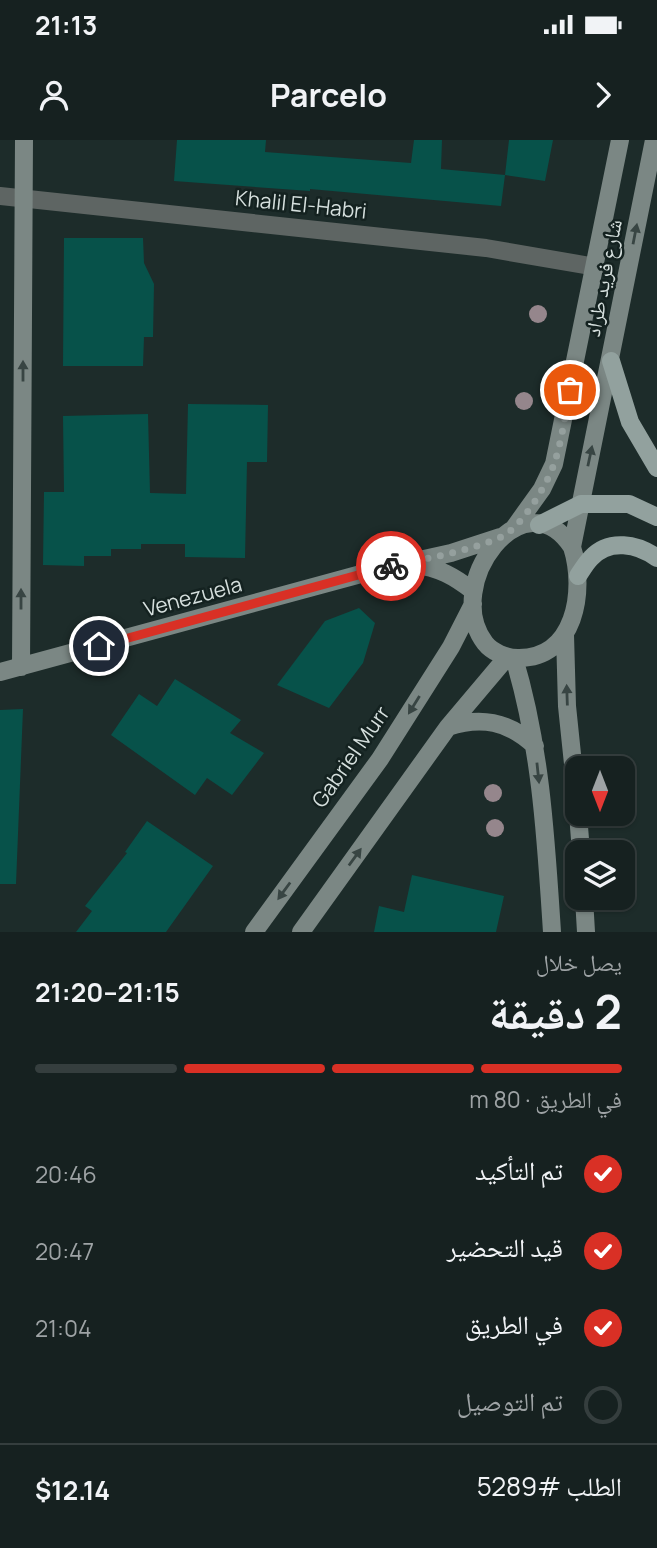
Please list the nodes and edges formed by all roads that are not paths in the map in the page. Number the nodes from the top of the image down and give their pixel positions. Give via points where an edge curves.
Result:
1 (24, 140) edge
2 (620, 140) edge
3 (654, 140) edge
4 (0, 196) edge
5 (24, 198) junction
6 (596, 267) junction
7 (611, 361) junction
8 (657, 468) edge
9 (581, 504) junction
10 (657, 517) edge
11 (539, 525) junction
12 (508, 532) junction
13 (572, 548) junction
14 (657, 558) edge
15 (398, 565) junction
16 (578, 576) junction
17 (474, 596) junction
18 (565, 635) junction
19 (511, 658) junction
20 (21, 667) junction
21 (0, 672) edge
22 (447, 727) junction
23 (535, 746) junction
24 (572, 756) edge
25 (585, 910) edge
26 (254, 932) edge
27 (301, 932) edge
28 (552, 932) edge
29 (586, 932) edge

1 - 5 main road
2 - 6 main road, شارع فريد طراد
7 -> 3 main road, شارع فريد طراد
4 - 5 street, Khalil El-Habri
5 - 6 street, Khalil El-Habri via 486,248
20 -> 5 main road
6 - 12 main road, شارع فريد طراد via 554,464 542,489
7 - 8 main road via 630,422
9 -> 7 main road, شارع فريد طراد
9 - 10 main road via 629,504
9 - 11 main road
9 - 13 main road, شارع فريد طراد
11 - 12 main road
11 - 13 main road via 560,533
12 - 15 main road, Venezuela via 451,553
12 - 17 main road via 483,558
13 - 16 main road
14 - 16 main road via 635,545 604,548
15 - 17 main road, Venezuela via 438,569 457,578
15 - 20 main road, Venezuela
16 - 18 main road via 573,617
17 - 19 main road via 475,622 484,642
17 -> 26 main road, Gabriel Murr via 451,648 380,759
18 - 19 main road via 537,656
24 -> 18 main road
19 - 22 main road
19 - 23 main road via 527,702
20 - 21 main road, Venezuela
22 - 23 main road via 478,720 494,722
27 -> 22 main road
23 -> 28 main road
25 - 29 main road

